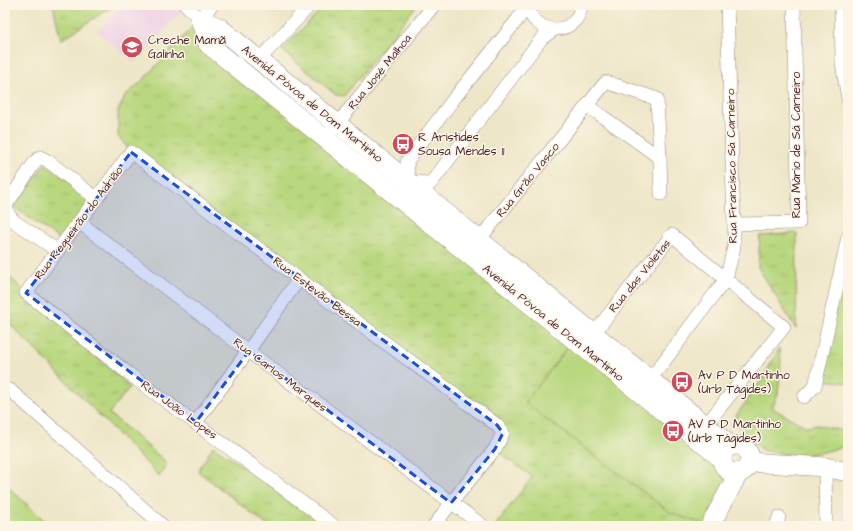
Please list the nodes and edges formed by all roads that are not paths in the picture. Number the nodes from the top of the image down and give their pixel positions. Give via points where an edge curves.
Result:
1 (186, 5) edge
2 (310, 5) edge
3 (434, 5) edge
4 (527, 5) edge
5 (581, 5) edge
6 (727, 5) edge
7 (794, 5) edge
8 (841, 5) edge
9 (206, 12) edge
10 (555, 29) junction
11 (258, 61) junction
12 (848, 99) edge
13 (588, 106) junction
14 (331, 131) junction
15 (131, 152) joint
16 (660, 158) junction
17 (403, 189) junction
18 (661, 194) dead end
19 (97, 199) junction
20 (79, 222) junction
21 (734, 224) junction
22 (848, 238) edge
23 (479, 239) junction
24 (58, 251) junction
25 (468, 253) junction
26 (299, 279) junction
27 (726, 279) junction
28 (26, 293) joint
29 (594, 333) junction
30 (248, 351) junction
31 (645, 386) junction
32 (5, 389) edge
33 (804, 397) dead end
34 (196, 422) junction
35 (706, 425) junction
36 (726, 452) junction
37 (848, 462) edge
38 (744, 467) junction
39 (825, 467) junction
40 (848, 472) edge
41 (451, 503) junction
42 (162, 526) edge
43 (334, 526) edge
44 (434, 526) edge
45 (483, 526) edge
46 (710, 526) edge
47 (826, 526) edge

1 - 9 street
2 - 11 street
3 - 14 street, Rua José Malhoa
4 - 10 street via 533,19 539,25
4 - 17 street via 407,161
5 - 10 street via 572,23 564,28
6 - 21 street, Rua Francisco Sá Carneiro
7 - 21 street, Rua Mário de Sá Carneiro via 799,223
8 - 12 street via 842,63
9 - 11 street, Avenida Póvoa de Dom Martinho via 220,28
9 - 14 street, Avenida Póvoa de Dom Martinho via 208,44
10 - 17 street via 542,38 431,183
11 - 14 street, Avenida Póvoa de Dom Martinho
13 - 16 street
13 - 16 street, Rua Grão Vasco via 606,82 657,99
13 - 23 street, Rua Grão Vasco
14 - 17 street, Avenida Póvoa de Dom Martinho
15 - 19 street, Rua Regueirão do Adrião
15 - 26 street, Rua Estevão Bessa
16 - 18 street, Rua Grão Vasco
17 - 23 street, Avenida Póvoa de Dom Martinho
17 - 25 street, Avenida Póvoa de Dom Martinho
19 - 20 street, Rua Regueirão do Adrião
19 - 24 street via 48,161 40,157 35,162 6,205 8,214 15,222
20 - 24 street, Rua Regueirão do Adrião
20 - 30 street, Rua Carlos Marques
21 - 27 street, Rua Francisco Sá Carneiro via 734,247
22 - 33 street via 815,386
23 - 25 street, Rua Grão Vasco
23 - 29 street, Avenida Póvoa de Dom Martinho
24 - 28 street, Rua Regueirão do Adrião
25 - 31 street, Avenida Póvoa de Dom Martinho
26 - 30 street
26 - 41 street, Rua Estevão Bessa via 497,425 502,433 495,449
27 - 29 street, Rua das Violetas via 672,235
27 - 31 street, Rua Francisco Sá Carneiro
27 - 35 street via 784,327
28 - 34 street, Rua João Lopes via 128,373
29 - 31 street, Avenida Póvoa de Dom Martinho
30 - 34 street
30 - 41 street, Rua Carlos Marques
31 - 35 street, Avenida Póvoa de Dom Martinho
31 - 36 street, Avenida Póvoa de Dom Martinho
32 - 42 street via 10,390
34 - 43 street, Rua João Lopes
35 - 36 street, Avenida Póvoa de Dom Martinho
36 - 38 street via 740,445 743,447 749,454
37 - 39 street
38 - 39 street
38 - 46 street
39 - 40 street
39 - 47 street
41 - 44 street
41 - 45 street, Rua Carlos Marques

